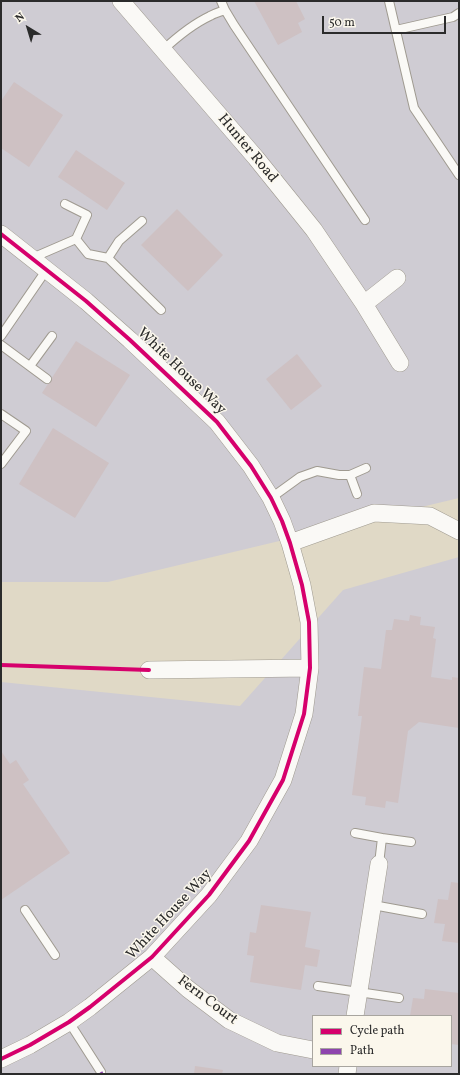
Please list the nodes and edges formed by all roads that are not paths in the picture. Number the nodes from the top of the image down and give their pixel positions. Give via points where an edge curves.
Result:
1 (121, 1) edge
2 (221, 1) edge
3 (389, 1) edge
4 (225, 10) junction
5 (459, 13) edge
6 (396, 30) junction
7 (163, 50) junction
8 (459, 175) edge
9 (65, 204) dead end
10 (365, 220) dead end
11 (142, 221) dead end
12 (1, 234) edge
13 (76, 239) junction
14 (32, 258) junction
15 (108, 258) junction
16 (47, 269) junction
17 (397, 278) dead end
18 (364, 304) junction
19 (161, 310) dead end
20 (1, 336) edge
21 (52, 336) dead end
22 (1, 345) edge
23 (400, 364) dead end
24 (30, 366) junction
25 (47, 379) dead end
26 (1, 414) edge
27 (1, 464) edge
28 (366, 468) dead end
29 (350, 475) junction
30 (357, 494) dead end
31 (271, 498) junction
32 (459, 531) edge
33 (290, 543) junction
34 (310, 668) junction
35 (149, 670) dead end
36 (355, 833) dead end
37 (382, 838) junction
38 (411, 842) dead end
39 (379, 864) joint
40 (372, 906) junction
41 (25, 910) dead end
42 (422, 914) dead end
43 (56, 955) dead end
44 (152, 957) junction
45 (318, 986) dead end
46 (359, 992) junction
47 (399, 998) dead end
48 (355, 1015) edge
49 (70, 1022) junction
50 (312, 1050) edge
51 (1, 1059) edge
52 (101, 1072) dead end

1 - 7 street, Hunter Road
2 - 4 lane
3 - 6 lane
4 - 7 lane via 198,23
4 - 10 lane
5 - 6 lane via 453,17
6 - 8 lane via 414,108
7 - 18 street, Hunter Road via 314,230
9 - 13 lane via 87,215
11 - 15 lane via 119,241
12 - 14 street, White House Way
13 - 14 lane
13 - 15 lane via 88,254
14 - 16 street, White House Way
15 - 19 lane
16 - 20 lane
16 - 31 street, White House Way via 130,340 217,422 251,466
17 - 18 street
18 - 23 street, Hunter Road
21 - 24 lane
22 - 24 lane
24 - 25 lane
26 - 27 lane via 26,431
28 - 29 lane
29 - 30 lane
29 - 31 lane via 317,471 300,477
31 - 33 street, White House Way
32 - 33 street via 430,516 374,513
33 - 34 street, White House Way via 309,622
34 - 35 street
34 - 44 street, White House Way via 304,714 283,780 249,841 209,896
36 - 37 lane
37 - 38 lane
37 - 39 lane
39 - 40 street
40 - 42 lane
40 - 46 street
41 - 43 lane
44 - 49 street, White House Way
44 - 50 street, Fern Court via 229,1020 277,1043
45 - 46 lane
46 - 47 lane
46 - 48 street
49 - 51 street, White House Way
49 - 52 lane

